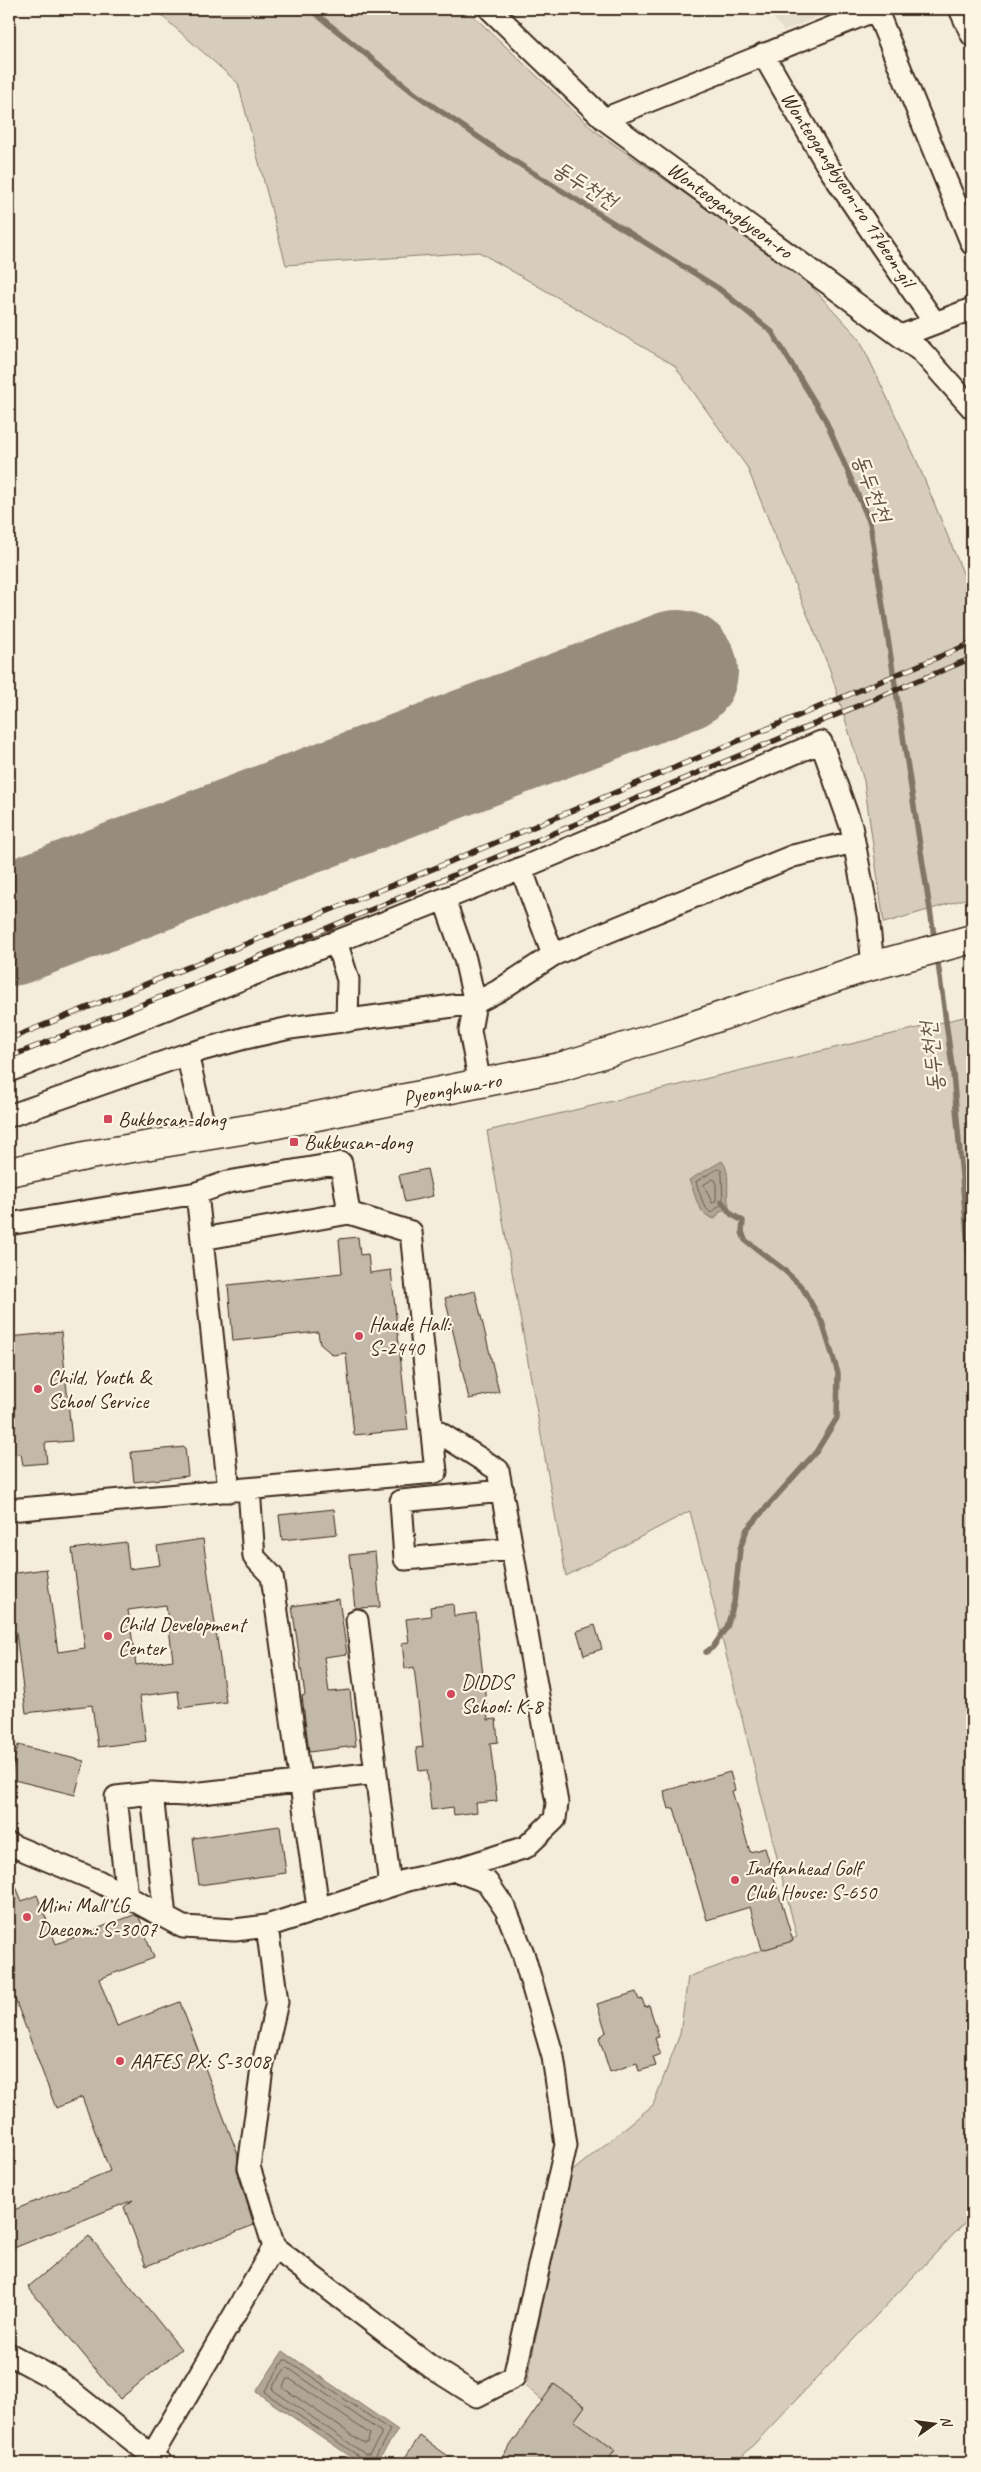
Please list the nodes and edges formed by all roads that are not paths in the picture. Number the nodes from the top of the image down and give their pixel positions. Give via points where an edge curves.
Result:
1 (490, 9) edge
2 (877, 9) edge
3 (960, 9) edge
4 (972, 35) edge
5 (763, 54) junction
6 (604, 119) junction
7 (972, 244) edge
8 (972, 309) edge
9 (935, 323) junction
10 (901, 336) junction
11 (972, 408) edge
12 (854, 842) junction
13 (521, 868) junction
14 (444, 898) junction
15 (972, 939) edge
16 (336, 941) junction
17 (553, 955) junction
18 (879, 964) junction
19 (475, 1003) junction
20 (347, 1021) junction
21 (187, 1054) junction
22 (9, 1071) edge
23 (480, 1084) junction
24 (9, 1116) edge
25 (206, 1135) junction
26 (9, 1172) edge
27 (197, 1193) junction
28 (349, 1213) junction
29 (9, 1224) edge
30 (202, 1240) junction
31 (432, 1428) junction
32 (239, 1490) junction
33 (503, 1492) junction
34 (9, 1510) edge
35 (511, 1549) junction
36 (357, 1620) dead end
37 (376, 1773) junction
38 (300, 1780) junction
39 (152, 1792) junction
40 (9, 1844) edge
41 (454, 1870) junction
42 (390, 1886) junction
43 (127, 1896) junction
44 (318, 1908) junction
45 (165, 1917) junction
46 (268, 1926) junction
47 (274, 2247) junction
48 (9, 2354) edge
49 (156, 2460) edge

1 - 6 street, Wonteogangbyeon-ro
2 - 5 street
2 - 7 street
3 - 4 street
5 - 6 street
5 - 9 street, Wonteogangbyeon-ro 17beon-gil via 827,165
6 - 10 street, Wonteogangbyeon-ro
8 - 9 street
9 - 10 street
10 - 11 street, Wonteogangbyeon-ro via 922,352
12 - 13 street via 821,742
12 - 17 street via 793,856
12 - 18 street
13 - 14 street
13 - 17 street
14 - 16 street
14 - 19 street via 465,959
15 - 18 main road, Pyeonghwa-ro
16 - 20 street via 348,980
16 - 22 street
17 - 19 street
18 - 23 main road, Pyeonghwa-ro via 560,1067
19 - 20 street
19 - 23 street via 470,1031
20 - 21 street via 290,1028
21 - 24 street
21 - 25 street
23 - 25 main road, Pyeonghwa-ro
25 - 26 main road, Pyeonghwa-ro
27 - 28 street via 228,1182 341,1163
27 - 29 street
27 - 30 street
28 - 30 street
28 - 31 street via 411,1232
30 - 32 street
31 - 32 street via 436,1472
31 - 33 street via 498,1470
32 - 34 street
32 - 38 street via 254,1557 272,1576
33 - 35 street
33 - 35 street via 401,1502 405,1559
35 - 41 street via 557,1803 555,1819 526,1847
36 - 37 street
37 - 38 street
37 - 42 street
38 - 39 street via 184,1795
38 - 44 street
39 - 43 street via 116,1797
39 - 45 street
40 - 43 street
41 - 42 street
41 - 47 street via 487,1882 506,1910 524,1952 553,2057 566,2144 514,2377 477,2396 431,2366
42 - 44 street
43 - 45 street
44 - 46 street
45 - 46 street via 183,1927 234,1930
46 - 47 street via 276,2002 262,2068 249,2167
47 - 49 street
48 - 49 street via 57,2380

